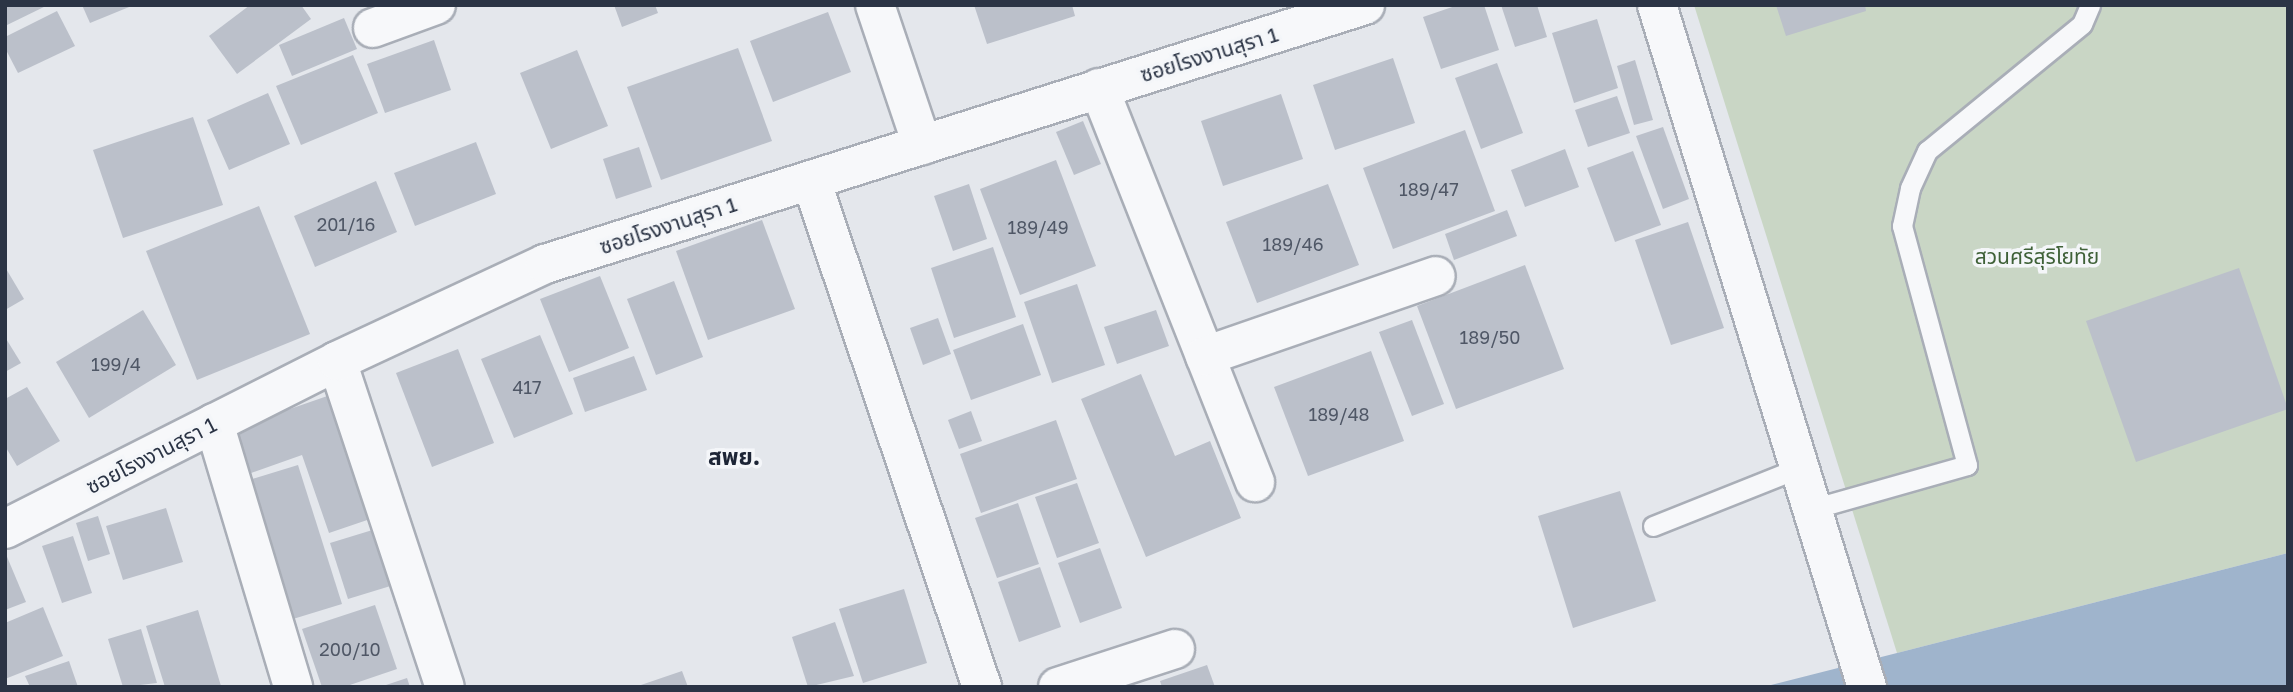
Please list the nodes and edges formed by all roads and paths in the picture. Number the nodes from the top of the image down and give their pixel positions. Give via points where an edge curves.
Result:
1 (436, 5) edge
2 (875, 5) edge
3 (1365, 5) edge
4 (1657, 5) edge
5 (2090, 5) edge
6 (373, 28) dead end
7 (1099, 88) junction
8 (922, 145) junction
9 (811, 180) junction
10 (1436, 276) dead end
11 (1205, 356) junction
12 (337, 361) junction
13 (214, 423) junction
14 (1800, 468) junction
15 (1255, 482) dead end
16 (1812, 509) junction
17 (1653, 526) dead end
18 (5, 529) edge
19 (1175, 649) dead end
20 (977, 685) edge
21 (293, 687) edge
22 (445, 687) edge
23 (1058, 687) edge
24 (1867, 687) edge

1 - 6 street
2 - 8 street
3 - 7 street, ซอยโรงงานสุรา 1
4 - 14 street
5 - 16 lane via 2082,24 1927,151 1910,188 1902,226 1967,466
7 - 8 street, ซอยโรงงานสุรา 1
7 - 11 street
8 - 9 street, ซอยโรงงานสุรา 1
9 - 12 street, ซอยโรงงานสุรา 1 via 545,264
9 - 20 street
10 - 11 street
11 - 15 street
12 - 13 street, ซอยโรงงานสุรา 1
12 - 22 street
13 - 18 street, ซอยโรงงานสุรา 1
13 - 21 street
14 - 16 street
14 - 17 lane
16 - 24 street
19 - 23 street

